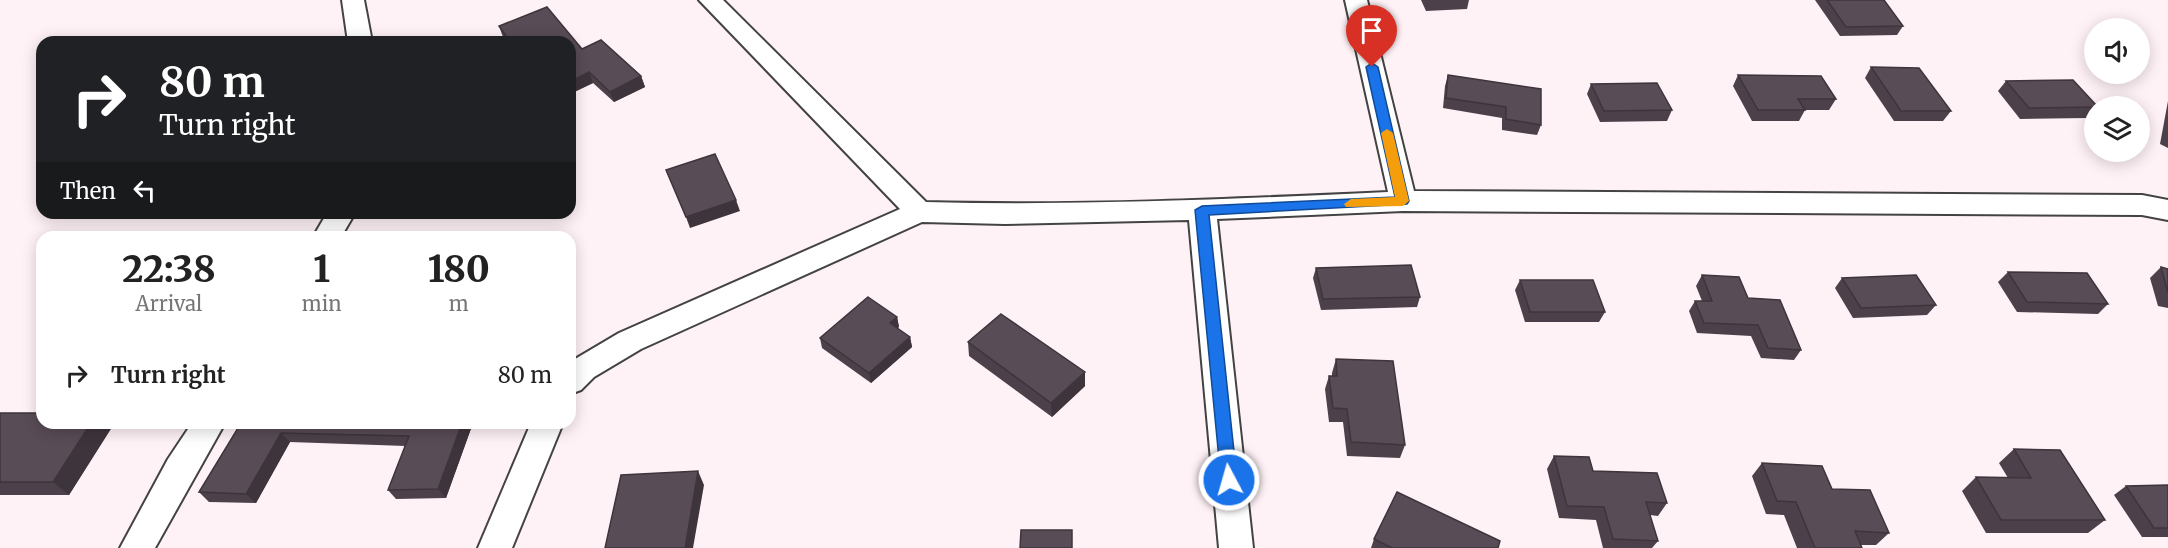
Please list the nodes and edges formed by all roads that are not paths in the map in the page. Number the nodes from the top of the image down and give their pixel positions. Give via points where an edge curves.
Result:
1 (353, 0) edge
2 (710, 0) edge
3 (1356, 0) edge
4 (359, 36) edge
5 (1403, 201) junction
6 (1202, 210) junction
7 (2168, 210) edge
8 (919, 212) junction
9 (576, 375) edge
10 (205, 429) edge
11 (545, 429) edge
12 (137, 548) edge
13 (495, 548) edge
14 (1236, 548) edge

1 - 4 street
2 - 8 street
3 - 5 street
5 - 6 street
5 - 7 street via 2142,205
6 - 8 street
6 - 14 street
8 - 9 street via 630,341
10 - 12 street
11 - 13 street

